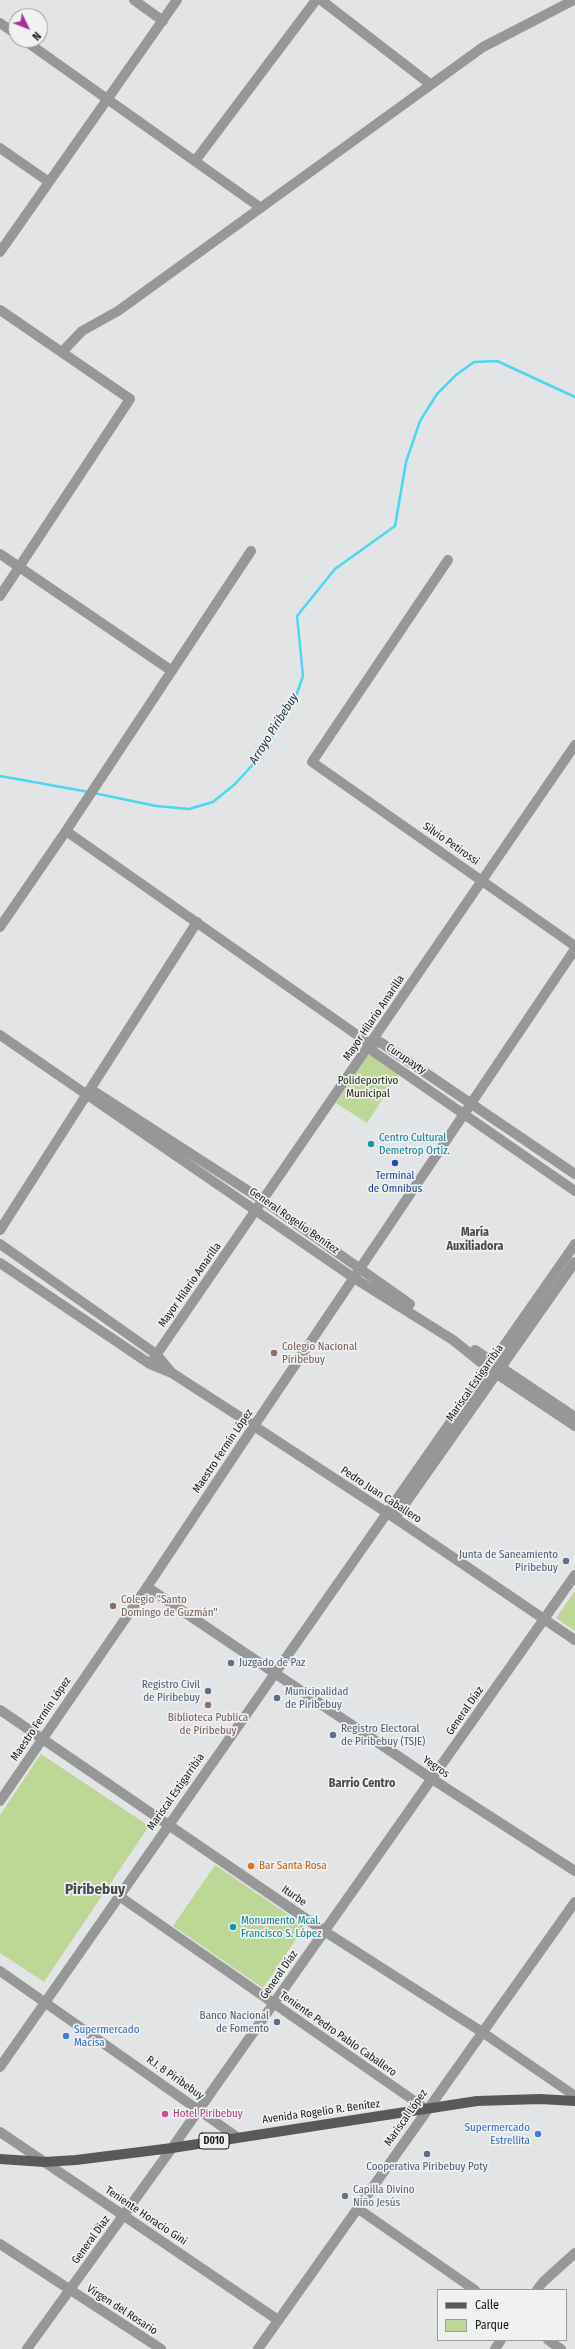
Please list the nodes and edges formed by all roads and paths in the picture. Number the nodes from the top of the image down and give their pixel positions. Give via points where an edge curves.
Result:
1 (134, 0) edge
2 (177, 0) edge
3 (316, 0) edge
4 (321, 0) edge
5 (574, 0) edge
6 (163, 20) junction
7 (35, 48) edge
8 (430, 84) junction
9 (108, 99) junction
10 (0, 148) edge
11 (195, 161) junction
12 (49, 182) junction
13 (261, 208) junction
14 (0, 252) edge
15 (0, 310) edge
16 (63, 351) junction
17 (251, 551) dead end
18 (0, 554) edge
19 (448, 560) dead end
20 (19, 567) junction
21 (0, 596) edge
22 (172, 671) junction
23 (575, 745) edge
24 (66, 831) junction
25 (483, 880) junction
26 (197, 922) junction
27 (0, 928) edge
28 (575, 946) edge
29 (575, 950) edge
30 (0, 1027) edge
31 (0, 1035) edge
32 (370, 1044) junction
33 (88, 1091) junction
34 (472, 1104) junction
35 (465, 1114) junction
36 (575, 1174) edge
37 (575, 1191) edge
38 (264, 1201) junction
39 (258, 1210) junction
40 (0, 1230) edge
41 (0, 1244) edge
42 (575, 1244) edge
43 (575, 1262) edge
44 (0, 1263) edge
45 (357, 1274) junction
46 (156, 1354) junction
47 (150, 1364) junction
48 (490, 1365) junction
49 (499, 1370) junction
50 (172, 1373) junction
51 (575, 1417) edge
52 (254, 1426) junction
53 (575, 1426) edge
54 (391, 1515) junction
55 (575, 1575) edge
56 (147, 1587) junction
57 (544, 1619) junction
58 (575, 1640) edge
59 (275, 1671) junction
60 (0, 1710) edge
61 (42, 1740) junction
62 (432, 1779) junction
63 (0, 1801) edge
64 (168, 1825) junction
65 (575, 1871) edge
66 (119, 1896) junction
67 (575, 1902) edge
68 (324, 1931) junction
69 (0, 1971) edge
70 (45, 2002) junction
71 (273, 2004) junction
72 (482, 2032) junction
73 (0, 2067) edge
74 (575, 2096) edge
75 (575, 2101) edge
76 (426, 2109) junction
77 (199, 2110) junction
78 (0, 2132) edge
79 (237, 2137) junction
80 (172, 2148) junction
81 (0, 2159) edge
82 (44, 2162) junction
83 (357, 2208) junction
84 (124, 2216) junction
85 (0, 2244) edge
86 (575, 2253) edge
87 (474, 2289) edge
88 (539, 2289) edge
89 (70, 2290) junction
90 (278, 2320) junction
91 (549, 2341) edge
92 (27, 2349) edge
93 (161, 2349) edge
94 (258, 2349) edge
95 (561, 2349) edge

1 - 6 street
2 - 6 street
3 - 11 street
4 - 8 street
5 - 8 street via 483,46
6 - 9 street
7 - 9 street
8 - 13 street
9 - 11 street
9 - 12 street
10 - 12 street
11 - 13 street
12 - 14 street
13 - 16 street via 118,311 82,331
15 - 16 street
16 - 20 street via 130,399
17 - 22 street
18 - 20 street
19 - 25 street, Silvio Petirossi via 312,762
20 - 21 street
20 - 22 street
22 - 24 street
23 - 25 street, Mayor Hilario Amarilla
24 - 26 street
24 - 27 street
25 - 28 street, Silvio Petirossi
25 - 32 street, Mayor Hilario Amarilla
26 - 32 street
26 - 33 street
29 - 34 street, Maestro Fermín López
30 - 33 street, General Rogelio Benítez
31 - 33 street, General Rogelio Benítez
32 - 34 street, Curupayty via 380,1042
32 - 35 street, Curupayty via 374,1052
32 - 38 street, Mayor Hilario Amarilla
33 - 38 street, General Rogelio Benítez
33 - 39 street, General Rogelio Benítez
33 - 40 street
34 - 35 street, Maestro Fermín López
34 - 36 street, Curupayty
35 - 37 street, Curupayty
35 - 45 street, Maestro Fermín López
38 - 39 street, Mayor Hilario Amarilla
38 - 45 street, General Rogelio Benítez
39 - 45 street, General Rogelio Benítez
39 - 46 street, Mayor Hilario Amarilla
41 - 46 street
42 - 48 street
43 - 49 street, Mariscal Estigarribia
44 - 47 street
45 - 48 street, General Rogelio Benítez
45 - 52 street, Maestro Fermín López
46 - 47 street, Mayor Hilario Amarilla
46 - 50 street
47 - 50 street
48 - 49 street, General Rogelio Benítez
48 - 54 street
49 - 51 street, General Rogelio Benítez
49 - 53 street, General Rogelio Benítez
49 - 54 street, Mariscal Estigarribia
50 - 52 street, Pedro Juan Caballero
52 - 54 street, Pedro Juan Caballero
52 - 56 street, Maestro Fermín López
54 - 57 street, Pedro Juan Caballero
54 - 59 street, Mariscal Estigarribia
55 - 57 street, General Díaz
56 - 59 street, Yegros
56 - 61 street, Maestro Fermín López
57 - 58 street, Pedro Juan Caballero
57 - 62 street, General Díaz
59 - 62 street, Yegros
59 - 64 street, Mariscal Estigarribia
60 - 61 street, Iturbe
61 - 63 street, Maestro Fermín López
61 - 64 street, Iturbe
62 - 65 street, Yegros
62 - 68 street, General Díaz
64 - 66 street, Mariscal Estigarribia
64 - 68 street, Iturbe
66 - 70 street, Mariscal Estigarribia
66 - 71 street, Teniente Pedro Pablo Caballero
67 - 72 street, Mariscal López
68 - 71 street, General Díaz
68 - 72 street, Iturbe
69 - 70 street, R.I. 8 Piribebuy
70 - 73 street, Mariscal Estigarribia
70 - 77 street, R.I. 8 Piribebuy
71 - 76 street, Teniente Pedro Pablo Caballero
71 - 77 street, General Díaz
72 - 74 street, Iturbe
72 - 76 street, Mariscal López
75 - 76 main road, Avenida Rogelio R. Benítez / D010 via 540,2099 477,2102
76 - 79 main road, Avenida Rogelio R. Benítez / D010
76 - 83 street, Mariscal López
77 - 79 street, R.I. 8 Piribebuy
77 - 80 street, General Díaz
78 - 82 street, Teniente Horacio Gini
79 - 80 main road, Avenida Rogelio R. Benítez / D010
80 - 82 main road, Avenida Rogelio R. Benítez / D010
80 - 84 street, General Díaz
81 - 82 main road, Avenida Rogelio R. Benítez / D010
82 - 84 street, Teniente Horacio Gini
83 - 87 street
83 - 90 street, Mariscal López
84 - 89 street, General Díaz
84 - 90 street, Teniente Horacio Gini
85 - 89 street, Virgen del Rosario
86 - 88 street
89 - 92 street, General Díaz
89 - 93 street, Virgen del Rosario
90 - 94 street, Mariscal López
91 - 95 street

